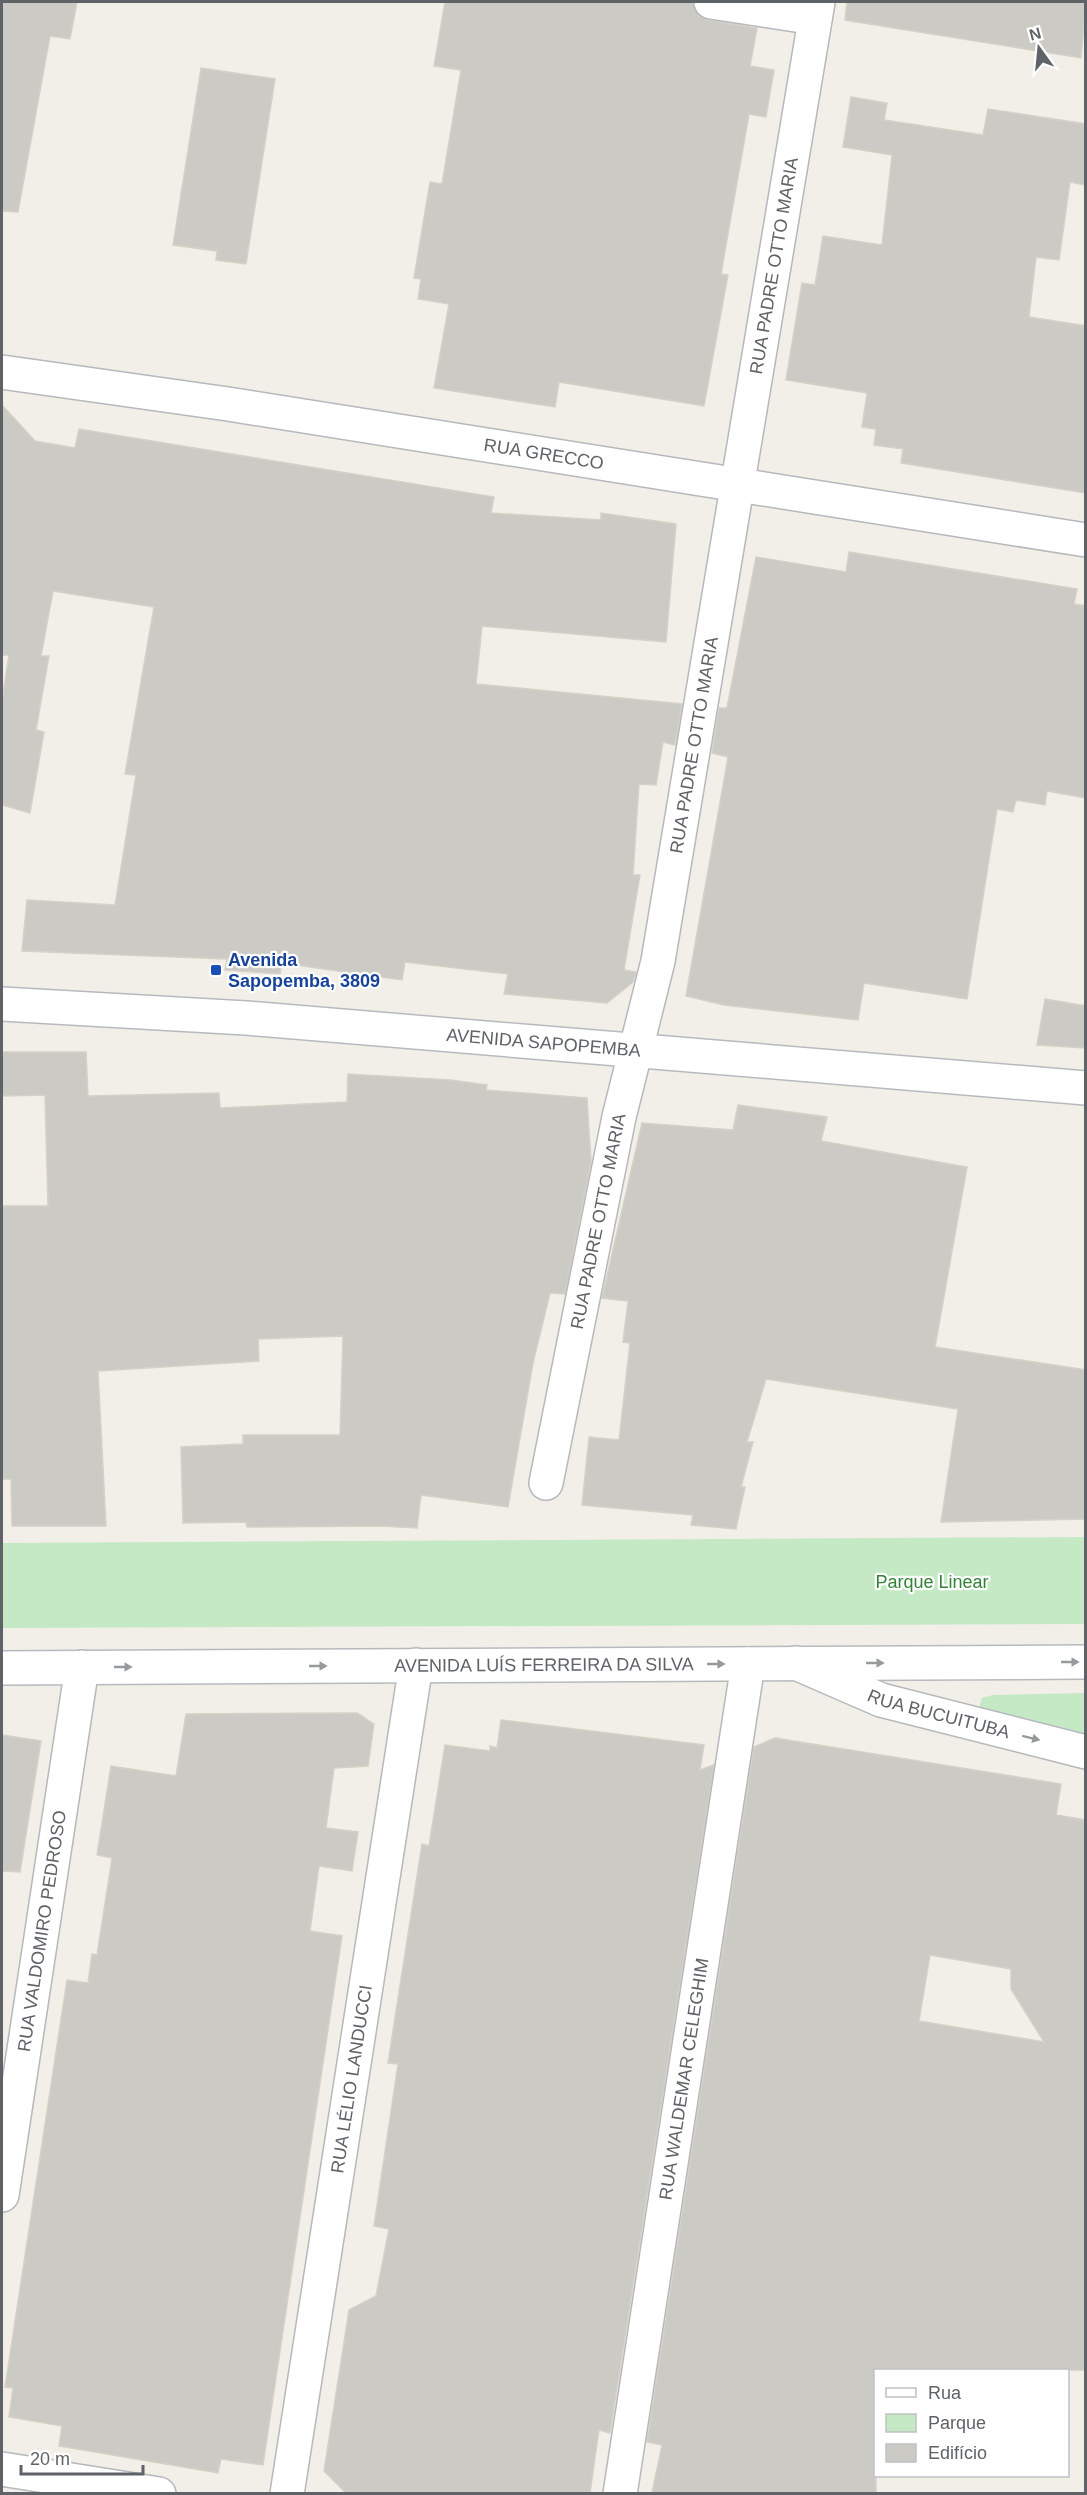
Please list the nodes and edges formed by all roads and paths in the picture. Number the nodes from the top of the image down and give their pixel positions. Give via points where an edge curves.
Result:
1 (711, 2) edge
2 (817, 10) edge
3 (2, 372) edge
4 (737, 485) junction
5 (1086, 540) edge
6 (2, 1004) edge
7 (636, 1051) junction
8 (1086, 1088) edge
9 (546, 1483) dead end
10 (1086, 1662) edge
11 (748, 1664) junction
12 (796, 1664) junction
13 (416, 1665) junction
14 (81, 1667) junction
15 (2, 1668) edge
16 (1086, 1752) edge
17 (2, 2195) edge
18 (2, 2469) edge
19 (159, 2493) edge
20 (287, 2493) edge
21 (620, 2493) edge

1 - 2 street
2 - 4 street, RUA PADRE OTTO MARIA
3 - 4 street, RUA GRECCO
4 - 5 street, RUA GRECCO
4 - 7 street, RUA PADRE OTTO MARIA via 658,961
6 - 7 street, AVENIDA SAPOPEMBA via 246,1018
7 - 8 street, AVENIDA SAPOPEMBA
7 - 9 street, RUA PADRE OTTO MARIA via 619,1117
12 -> 10 street, AVENIDA LUÍS FERREIRA DA SILVA
11 - 12 street, AVENIDA LUÍS FERREIRA DA SILVA
13 -> 11 street, AVENIDA LUÍS FERREIRA DA SILVA
11 - 21 street, RUA WALDEMAR CELEGHIM
12 -> 16 street, RUA BUCUITUBA via 881,1701
14 -> 13 street, AVENIDA LUÍS FERREIRA DA SILVA
13 - 20 street, RUA LÉLIO LANDUCCI
14 - 15 street, AVENIDA LUÍS FERREIRA DA SILVA
14 - 17 street, RUA VALDOMIRO PEDROSO
18 - 19 street

